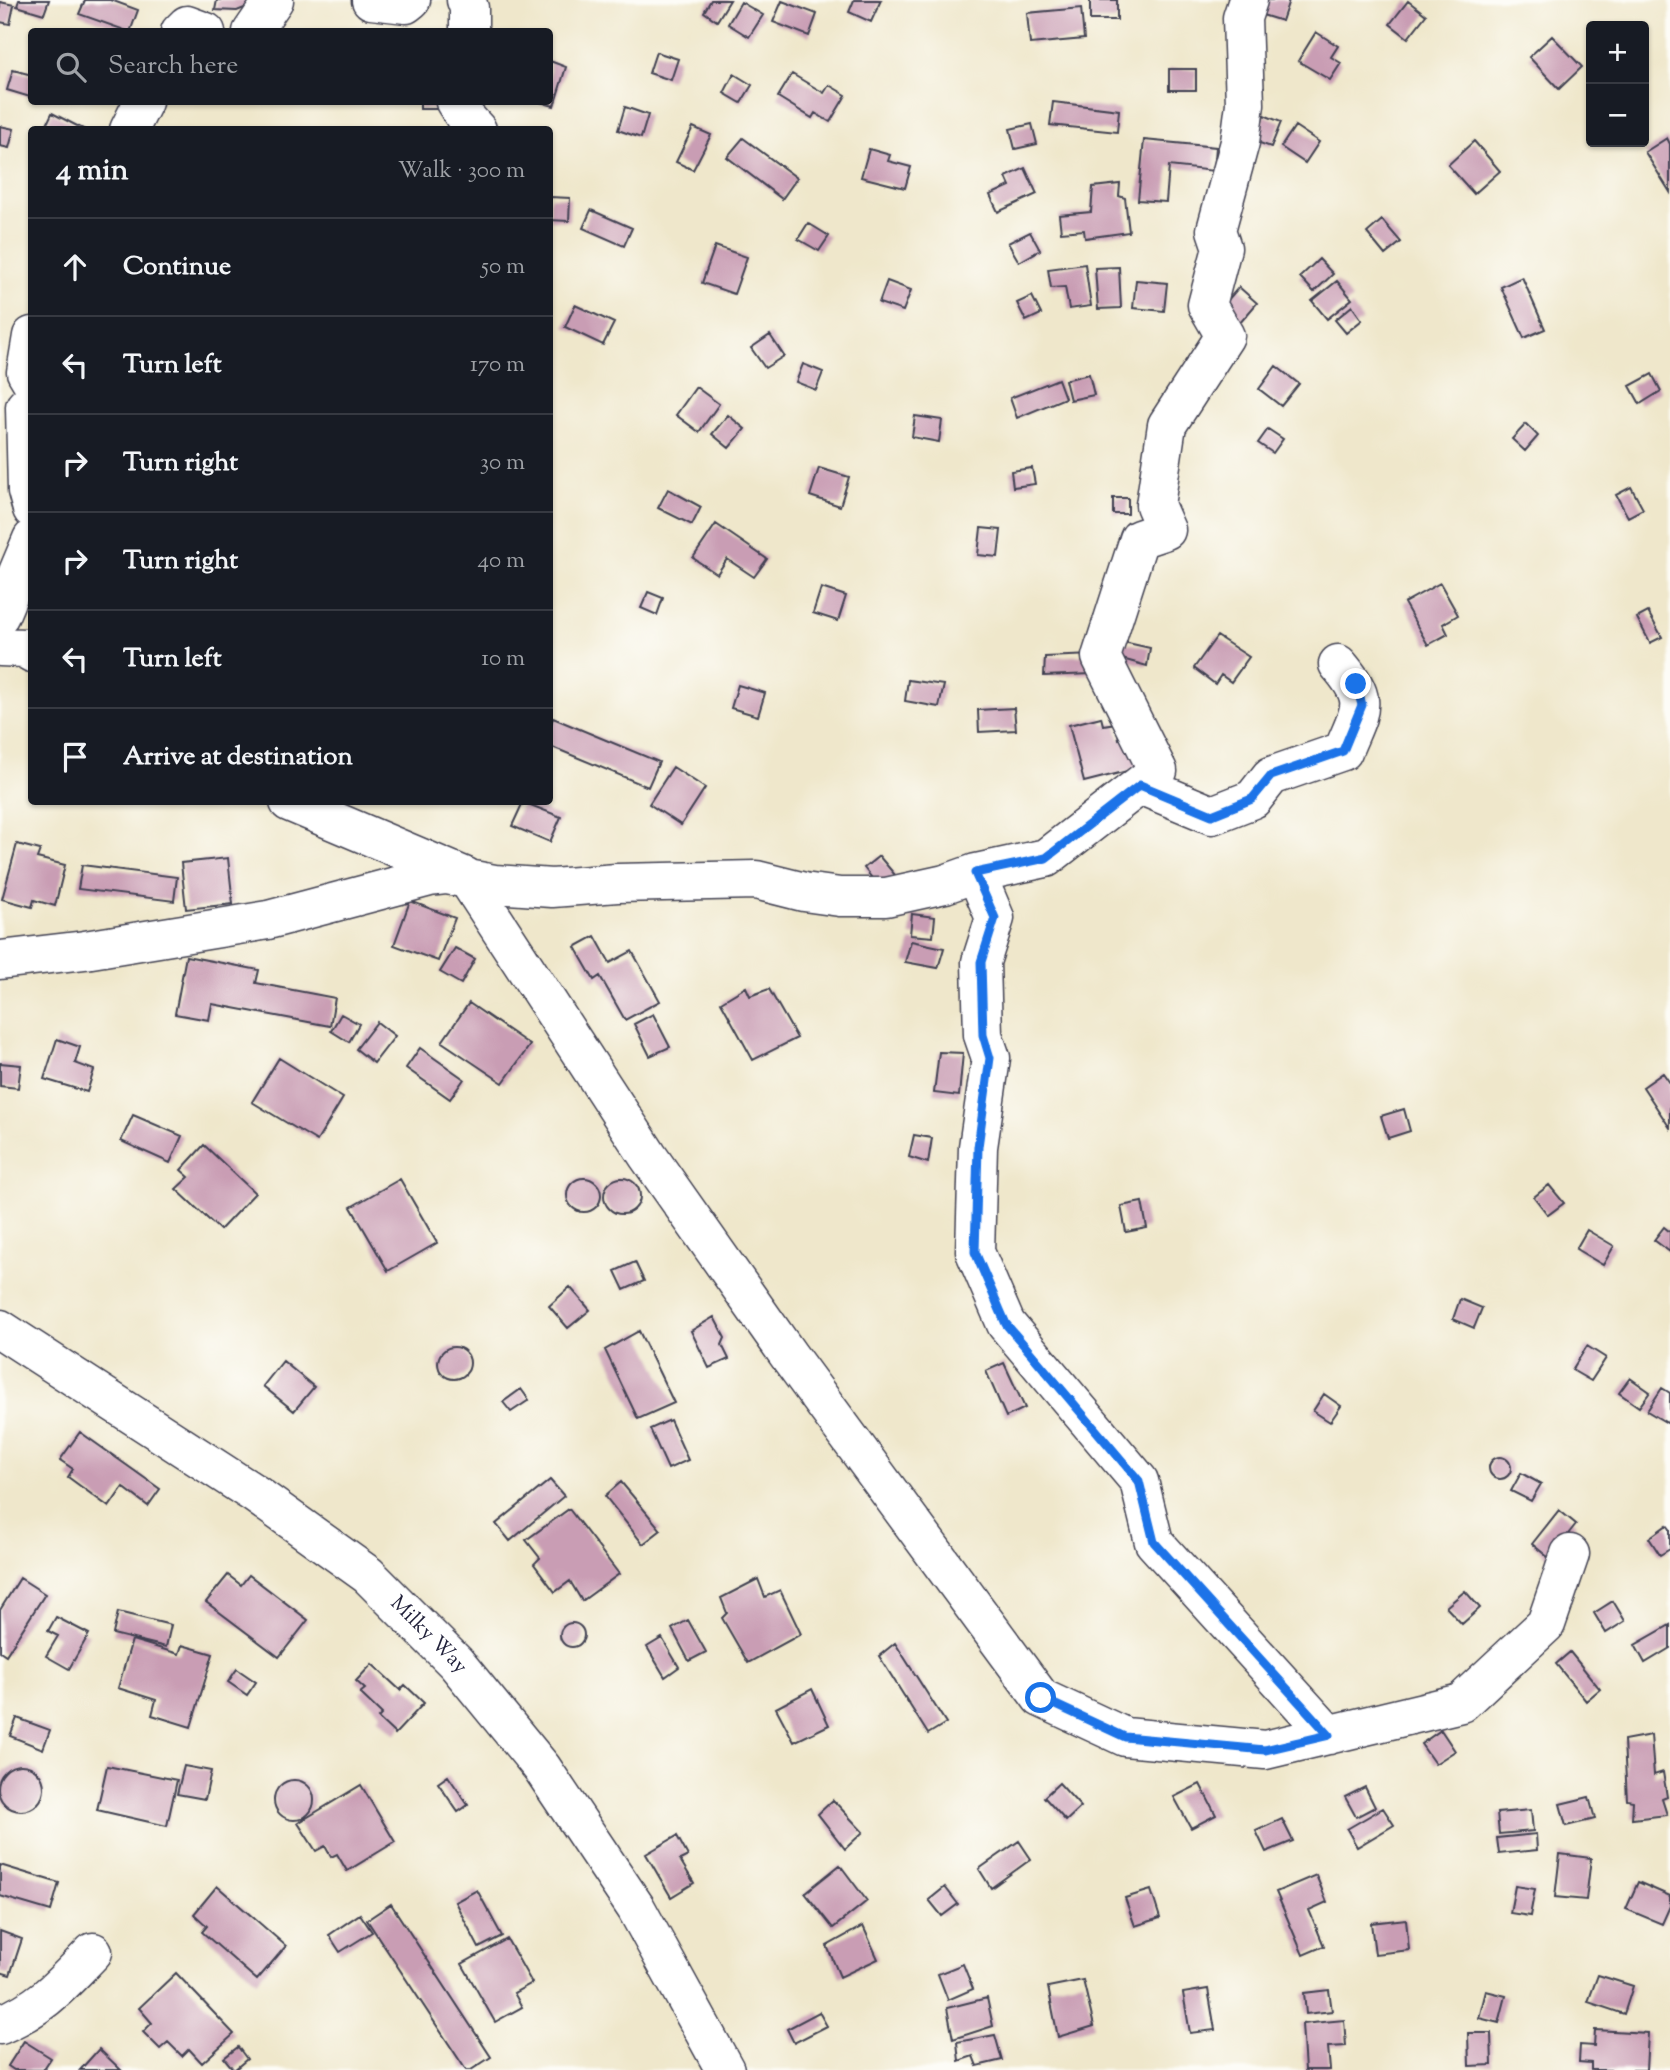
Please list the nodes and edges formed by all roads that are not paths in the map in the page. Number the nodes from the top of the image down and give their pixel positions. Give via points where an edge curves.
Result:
1 (274, 0) edge
2 (371, 0) edge
3 (411, 0) edge
4 (466, 0) edge
5 (1248, 0) edge
6 (255, 28) edge
7 (469, 28) edge
8 (142, 105) edge
9 (457, 105) edge
10 (131, 126) edge
11 (473, 126) edge
12 (28, 404) edge
13 (28, 495) edge
14 (28, 548) edge
15 (0, 615) edge
16 (0, 647) edge
17 (28, 650) edge
18 (1338, 664) dead end
19 (1140, 785) junction
20 (296, 805) edge
21 (975, 873) junction
22 (466, 877) junction
23 (0, 960) edge
24 (0, 1329) edge
25 (1570, 1554) dead end
26 (1329, 1735) junction
27 (93, 1952) dead end
28 (0, 2025) edge
29 (725, 2070) edge

1 - 6 street
2 - 3 street via 406,4
4 - 7 street
5 - 19 street via 1242,18 1245,104 1216,230 1222,248 1207,305 1225,336 1167,425 1155,505 1166,530 1139,539 1101,657 1158,771
8 - 10 street
9 - 11 street
12 - 13 street
14 - 15 street
16 - 17 street
18 - 19 street via 1356,684 1362,705 1343,751 1271,776 1252,799 1212,815
19 - 21 street via 1046,858
20 - 22 street
21 - 22 street via 945,884 866,898 804,892 757,880 552,888
21 - 26 street via 995,918 981,962 983,1035 990,1058 978,1147 975,1252 1006,1324 1139,1481 1154,1542
22 - 23 street via 430,877 268,920
22 - 26 street via 648,1156 1041,1698 1125,1737 1265,1750
24 - 29 street, Milky Way via 255,1494 368,1575 456,1662 542,1768 636,1908
25 - 26 street via 1546,1624 1461,1703
27 - 28 street via 48,1998

